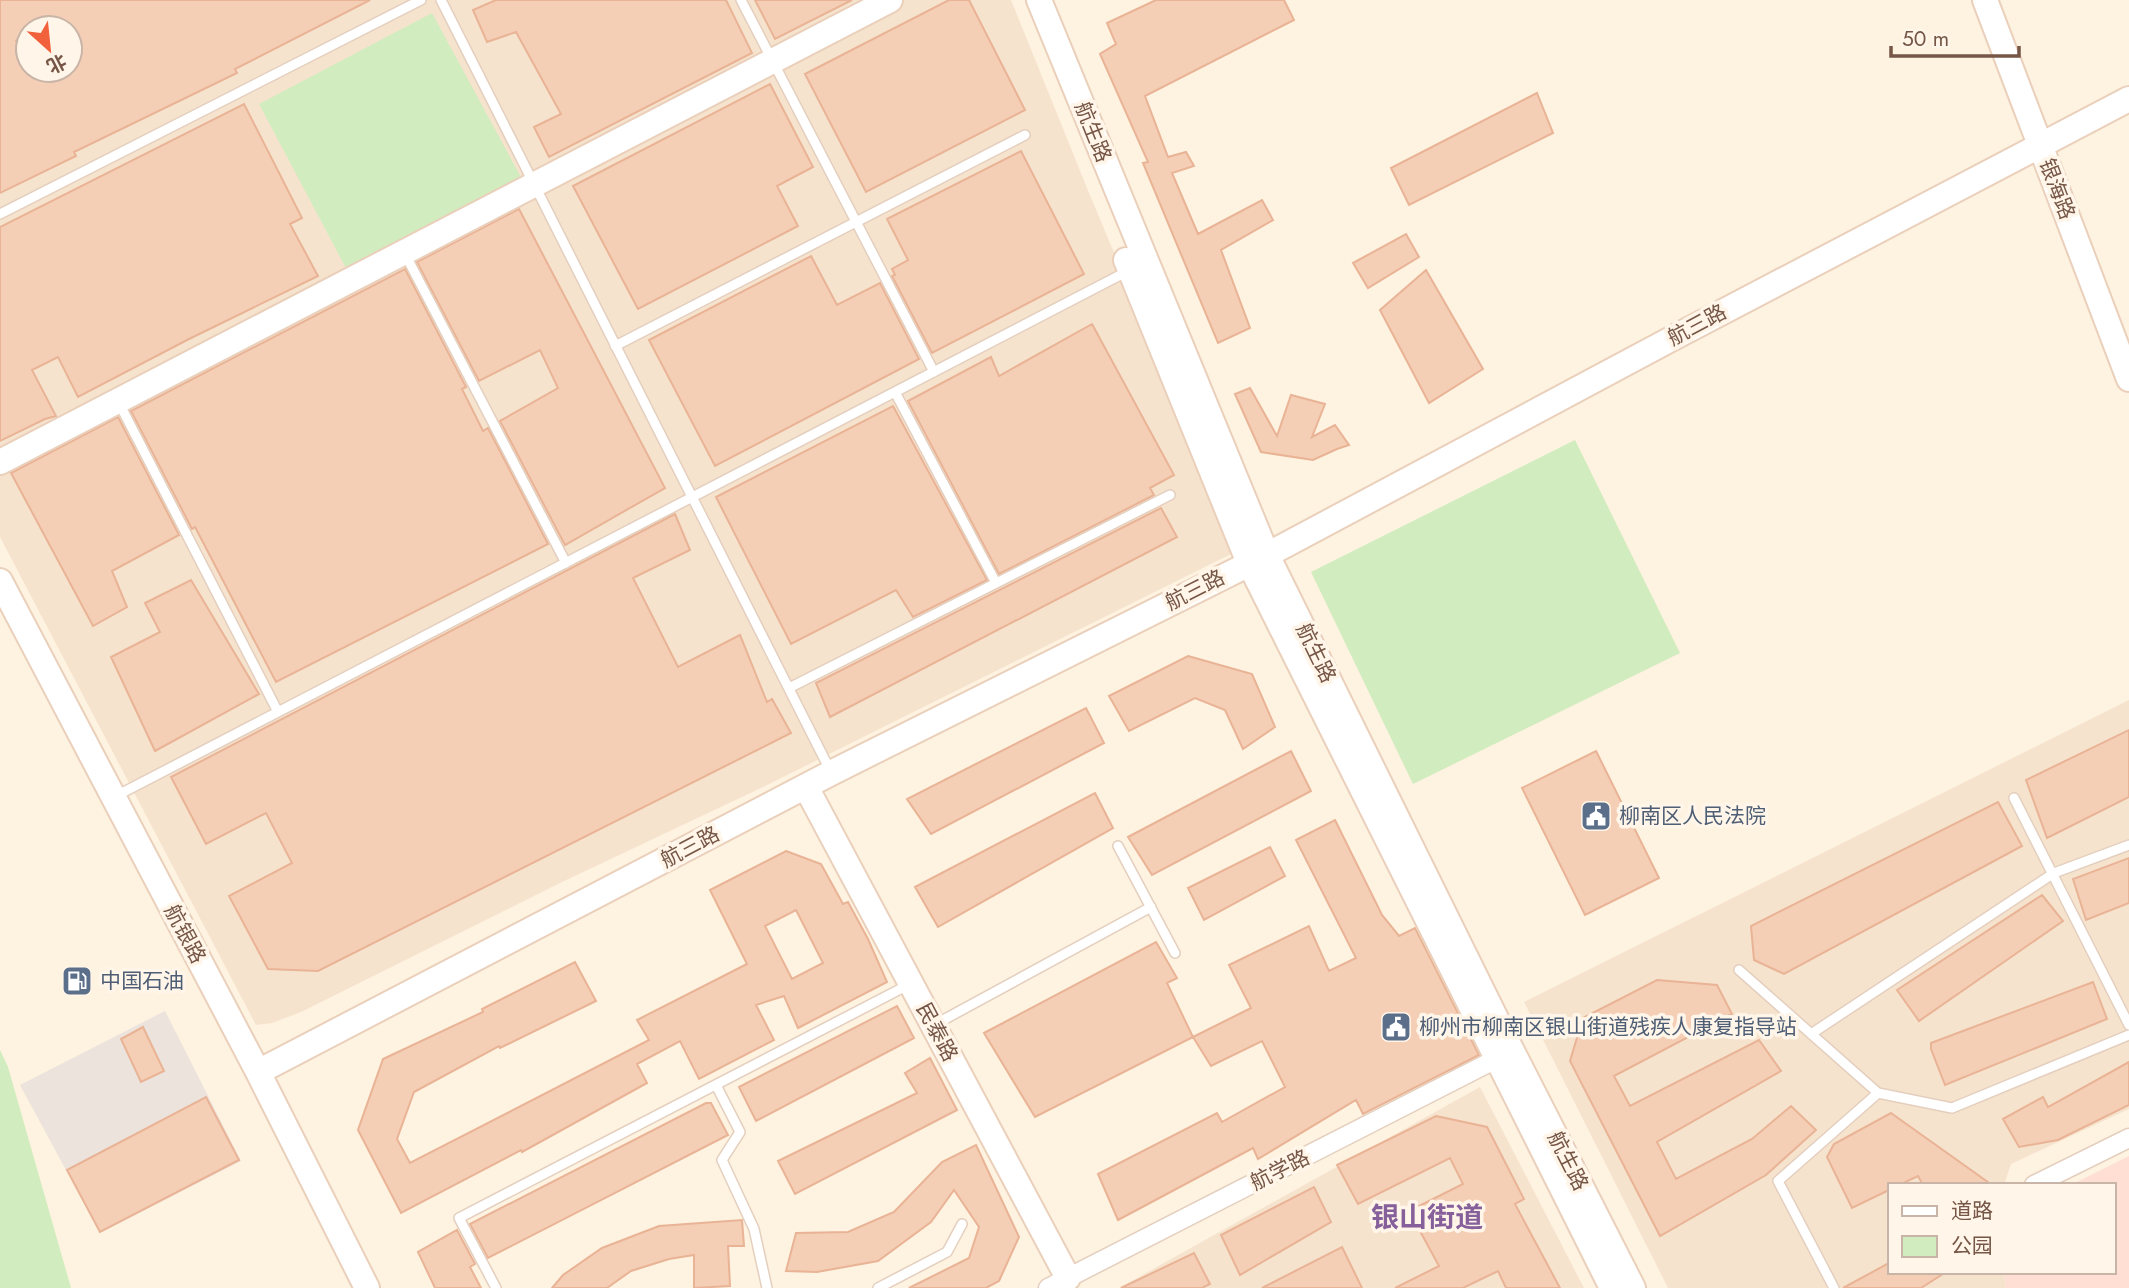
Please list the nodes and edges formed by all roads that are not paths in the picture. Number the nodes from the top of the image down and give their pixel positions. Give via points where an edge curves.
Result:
1 (421, 0) edge
2 (441, 0) edge
3 (741, 0) edge
4 (890, 0) edge
5 (1021, 0) edge
6 (1039, 0) edge
7 (1985, 0) edge
8 (772, 61) junction
9 (2129, 99) edge
10 (1025, 135) dead end
11 (2040, 145) junction
12 (534, 185) junction
13 (0, 214) edge
14 (856, 222) junction
15 (404, 252) junction
16 (1138, 266) junction
17 (615, 345) junction
18 (934, 372) junction
19 (2129, 379) edge
20 (895, 392) junction
21 (118, 401) junction
22 (0, 462) edge
23 (1170, 495) dead end
24 (692, 497) junction
25 (1258, 559) junction
26 (566, 563) junction
27 (0, 581) edge
28 (996, 583) junction
29 (789, 688) junction
30 (278, 712) junction
31 (831, 773) junction
32 (806, 787) junction
33 (114, 797) junction
34 (2014, 798) dead end
35 (1118, 845) dead end
36 (2129, 845) edge
37 (2054, 873) junction
38 (1151, 907) junction
39 (1175, 953) dead end
40 (1739, 970) dead end
41 (911, 983) junction
42 (2129, 1025) edge
43 (933, 1026) junction
44 (1811, 1034) junction
45 (2129, 1035) edge
46 (1504, 1055) junction
47 (258, 1073) junction
48 (716, 1084) junction
49 (1878, 1093) junction
50 (2129, 1138) edge
51 (2038, 1183) edge
52 (962, 1224) dead end
53 (1058, 1283) edge
54 (367, 1288) edge
55 (496, 1288) edge
56 (767, 1288) edge
57 (878, 1288) edge
58 (1612, 1288) edge
59 (1633, 1288) edge
60 (1834, 1288) edge

1 - 13 lane
2 - 12 lane
3 - 8 lane
4 - 8 street
5 - 16 street
6 - 16 street, 航生路
7 - 11 street, 银海路
8 - 12 street
8 - 14 lane
9 - 11 street, 航三路
10 - 14 lane
11 - 19 street, 银海路
11 - 25 street, 航三路
12 - 15 street
12 - 17 lane
14 - 17 lane
14 - 18 lane
15 - 21 street
15 - 26 lane
16 - 18 lane
16 - 25 street
17 - 24 lane
18 - 20 lane
20 - 24 lane
20 - 28 lane
21 - 22 street
21 - 30 lane
23 - 28 lane
24 - 26 lane
24 - 29 lane
25 - 31 street, 航三路
25 - 46 street
26 - 30 lane
27 - 33 street, 航银路
28 - 29 lane
29 - 31 lane
30 - 33 lane
31 - 32 street, 航三路
32 - 41 street, 民泰路
32 - 47 street, 航三路
33 - 47 street, 航银路
34 - 37 lane
35 - 38 lane
36 - 37 lane
37 - 42 lane
37 - 44 lane
38 - 39 lane
38 - 43 lane
40 - 44 lane
41 - 43 street, 民泰路
41 - 48 lane
43 - 53 street, 民泰路
44 - 49 lane
45 - 49 lane via 1952,1108
46 - 53 street, 航学路
46 - 58 street
46 - 59 street, 航生路
47 - 54 street, 航银路
48 - 55 lane via 459,1218
48 - 56 lane via 740,1132 722,1160 754,1229
49 - 60 lane via 1778,1181
50 - 51 street
52 - 57 lane via 947,1252

